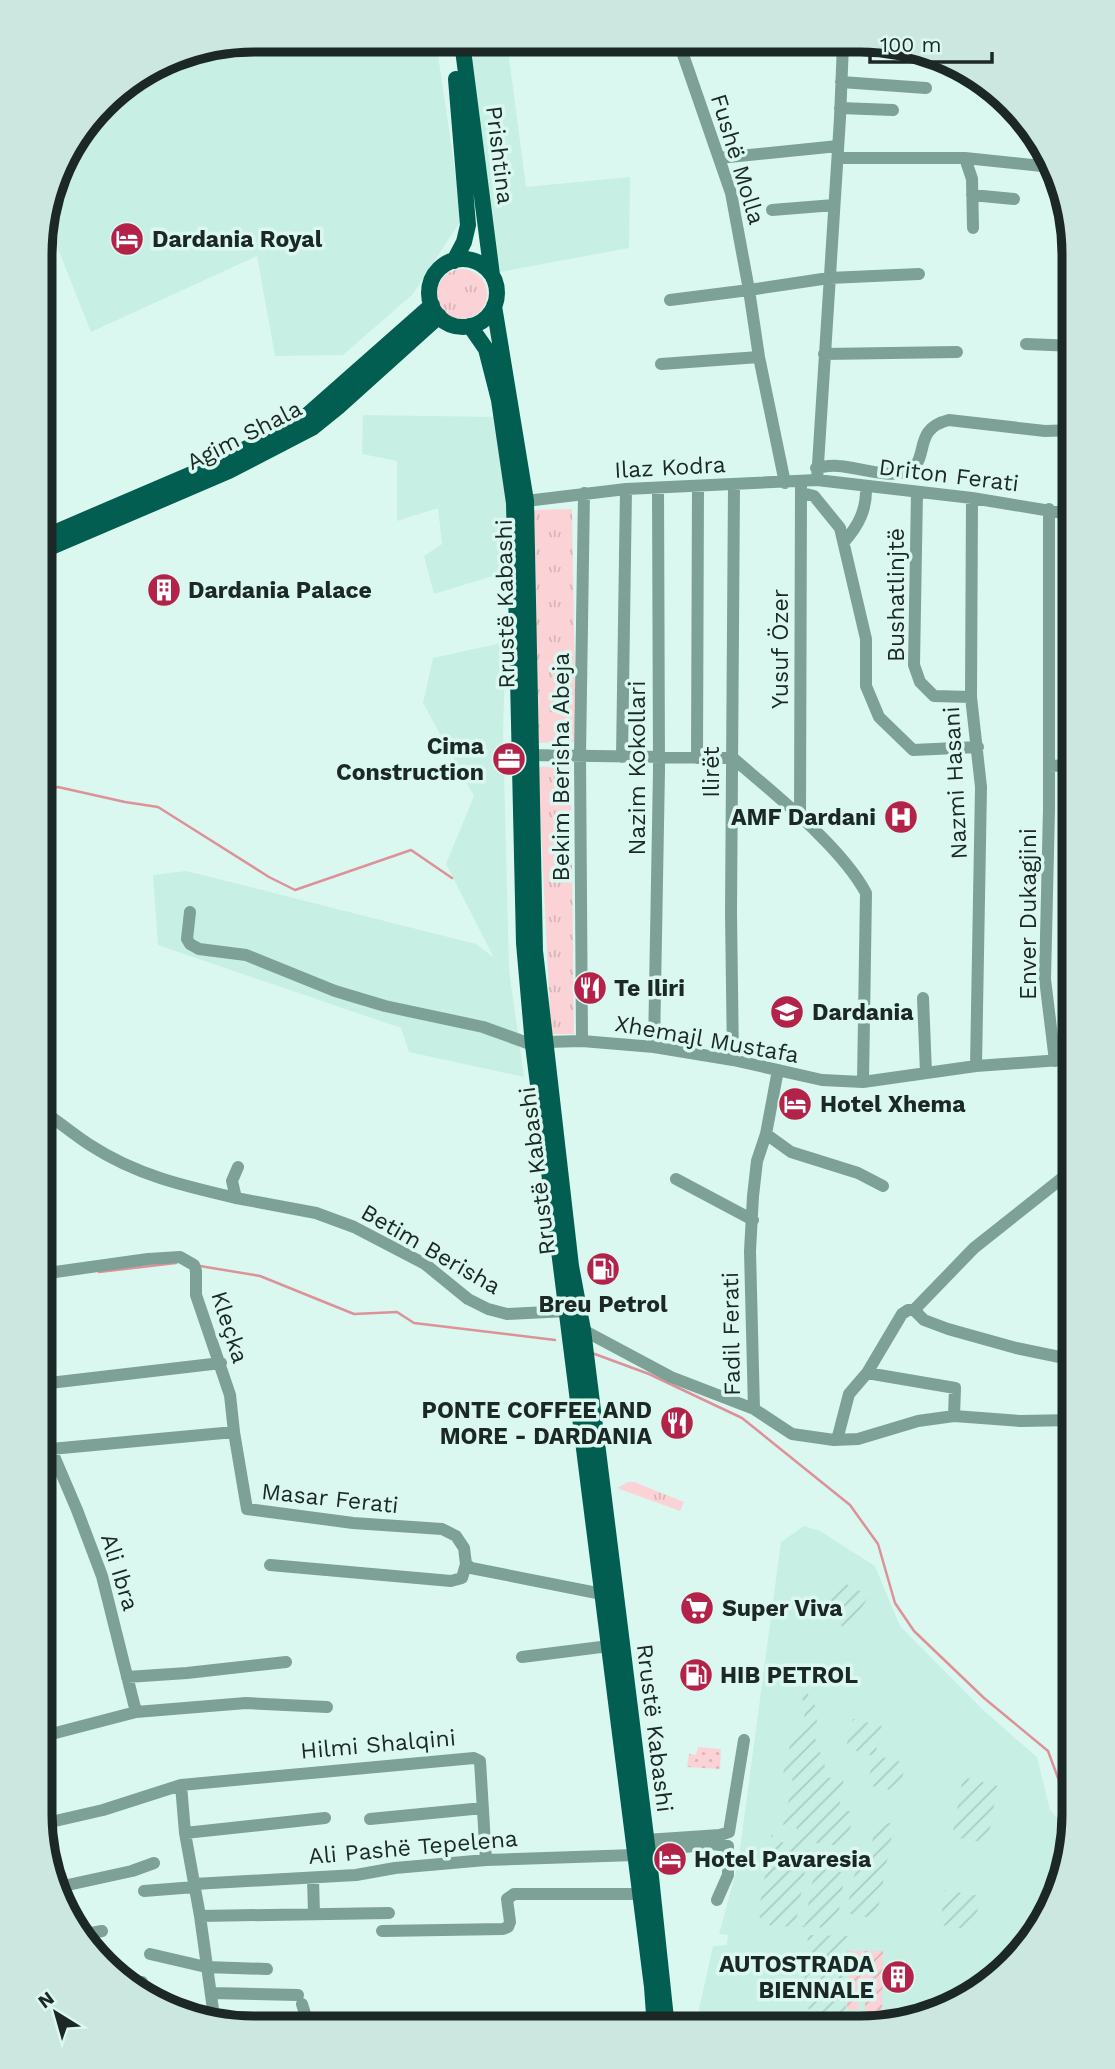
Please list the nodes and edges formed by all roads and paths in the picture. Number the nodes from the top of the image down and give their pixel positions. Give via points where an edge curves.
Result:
1 (453, 53) edge
2 (464, 53) edge
3 (682, 53) edge
4 (843, 53) edge
5 (841, 82) junction
6 (926, 88) dead end
7 (841, 108) junction
8 (893, 110) dead end
9 (838, 152) junction
10 (965, 158) junction
11 (719, 159) junction
12 (1042, 166) edge
13 (972, 195) junction
14 (1014, 199) dead end
15 (834, 205) junction
16 (772, 210) dead end
17 (973, 228) dead end
18 (454, 261) junction
19 (919, 274) dead end
20 (492, 275) junction
21 (829, 278) junction
22 (749, 290) junction
23 (670, 300) dead end
24 (495, 306) junction
25 (436, 311) junction
26 (470, 326) junction
27 (1026, 344) dead end
28 (1062, 345) edge
29 (957, 352) dead end
30 (824, 354) junction
31 (759, 357) junction
32 (661, 363) dead end
33 (1062, 430) edge
34 (816, 474) junction
35 (785, 483) junction
36 (734, 485) junction
37 (866, 486) junction
38 (698, 487) junction
39 (802, 487) junction
40 (658, 488) junction
41 (626, 489) junction
42 (917, 492) junction
43 (583, 493) junction
44 (972, 498) junction
45 (526, 501) junction
46 (1049, 509) junction
47 (1062, 512) edge
48 (53, 533) edge
49 (844, 542) junction
50 (53, 546) edge
51 (971, 697) junction
52 (978, 747) junction
53 (525, 755) junction
54 (580, 756) junction
55 (622, 757) junction
56 (659, 758) junction
57 (697, 758) junction
58 (733, 758) junction
59 (1049, 766) junction
60 (1062, 766) edge
61 (800, 817) junction
62 (190, 912) dead end
63 (923, 998) dead end
64 (582, 1041) junction
65 (539, 1044) junction
66 (654, 1047) junction
67 (1062, 1048) edge
68 (733, 1060) junction
69 (1062, 1060) edge
70 (976, 1066) junction
71 (778, 1070) junction
72 (926, 1073) junction
73 (863, 1082) junction
74 (53, 1119) edge
75 (766, 1134) junction
76 (238, 1167) dead end
77 (1062, 1178) edge
78 (676, 1179) dead end
79 (883, 1186) dead end
80 (236, 1198) junction
81 (752, 1220) junction
82 (53, 1272) edge
83 (914, 1310) junction
84 (567, 1311) junction
85 (583, 1330) junction
86 (1062, 1358) edge
87 (221, 1363) junction
88 (867, 1373) junction
89 (53, 1383) edge
90 (754, 1409) junction
91 (954, 1416) junction
92 (1062, 1420) edge
93 (234, 1432) junction
94 (837, 1440) junction
95 (53, 1449) edge
96 (53, 1454) edge
97 (466, 1564) junction
98 (270, 1565) dead end
99 (602, 1594) junction
100 (609, 1646) junction
101 (522, 1657) dead end
102 (286, 1662) dead end
103 (127, 1677) junction
104 (327, 1707) dead end
105 (136, 1712) junction
106 (53, 1734) edge
107 (744, 1740) dead end
108 (181, 1785) junction
109 (483, 1808) junction
110 (325, 1818) dead end
111 (370, 1819) dead end
112 (53, 1821) edge
113 (185, 1833) junction
114 (643, 1849) junction
115 (486, 1860) junction
116 (154, 1863) dead end
117 (313, 1878) junction
118 (66, 1885) edge
119 (195, 1886) junction
120 (144, 1891) dead end
121 (640, 1894) junction
122 (717, 1900) dead end
123 (389, 1913) dead end
124 (314, 1914) junction
125 (200, 1916) junction
126 (102, 1931) dead end
127 (382, 1931) dead end
128 (92, 1933) edge
129 (150, 1954) dead end
130 (206, 1967) junction
131 (267, 1969) dead end
132 (212, 1993) junction
133 (214, 2012) edge
134 (305, 2016) edge
135 (653, 2016) edge
136 (665, 2016) edge

1 - 18 main road, Prishtina via 468,225
2 - 20 main road, Prishtina
3 - 11 street, Fushë Molla
4 - 5 street
5 - 6 street
5 - 7 street
7 - 8 street
7 - 9 street
9 - 10 street
9 - 11 street
9 - 15 street
10 - 12 street
10 - 13 street
11 - 22 street, Fushë Molla via 731,193
13 - 14 street
13 - 17 street
15 - 16 street
15 - 21 street
18 - 20 main road via 475,261
18 - 25 main road, Prishtina via 435,275 430,290
19 - 21 street
20 - 24 main road, Prishtina
21 - 22 street
21 - 30 street
22 - 23 street
22 - 31 street, Fushë Molla
24 - 26 main road
24 - 45 main road, Rrustë Kabashi
25 - 26 main road via 453,325
25 - 48 main road, Agim Shala via 304,418 225,460
25 - 50 main road, Agim Shala via 312,428 229,471
26 - 53 main road, Rrustë Kabashi via 486,349 499,400 514,503
27 - 28 street
29 - 30 street
30 - 34 street
31 - 32 street
31 - 35 street, Fushë Molla
33 - 34 street via 937,422 926,432 912,470 901,474 837,466
34 - 37 street, Driton Ferati
34 - 39 street, Ilaz Kodra
35 - 36 street, Ilaz Kodra
35 - 39 street, Ilaz Kodra
36 - 38 street, Ilaz Kodra
36 - 58 street, Ilirët
37 - 42 street, Driton Ferati
37 - 49 street via 862,517
38 - 40 street, Ilaz Kodra
38 - 57 street
39 - 49 street via 840,528
39 - 61 street, Yusuf Özer
40 - 41 street, Ilaz Kodra
40 - 56 street, Nazim Kokollari
41 - 43 street, Ilaz Kodra
41 - 55 street
42 - 44 street, Driton Ferati
42 - 51 street, Bushatlinjtë via 914,665 920,682 934,696
43 - 45 street, Ilaz Kodra
43 - 54 street, Bekim Berisha Abeja
44 - 46 street, Driton Ferati
44 - 51 street, Nazmi Hasani
45 - 53 main road, Rrustë Kabashi
46 - 47 street, Driton Ferati
46 - 59 street, Enver Dukagjini
49 - 52 street via 866,639 866,686 879,717 913,750
51 - 52 street, Nazmi Hasani
52 - 70 street, Nazmi Hasani
53 - 54 street
53 - 65 main road, Rrustë Kabashi
54 - 55 street
54 - 64 street, Bekim Berisha Abeja
55 - 56 street
56 - 57 street
56 - 66 street, Nazim Kokollari
57 - 58 street
58 - 61 street
58 - 68 street, Ilirët
59 - 60 street
59 - 67 street, Enver Dukagjini via 1045,979
61 - 73 street via 855,873 866,893
62 - 65 street via 187,939 199,948 247,955 385,1006
63 - 72 street
64 - 65 street, Xhemajl Mustafa
64 - 66 street, Xhemajl Mustafa
65 - 84 main road, Rrustë Kabashi
65 - 85 main road, Rrustë Kabashi
66 - 68 street, Xhemajl Mustafa
68 - 71 street, Xhemajl Mustafa
69 - 70 street, Xhemajl Mustafa
70 - 72 street, Xhemajl Mustafa
71 - 73 street, Xhemajl Mustafa via 821,1080
71 - 75 street, Fadil Ferati
72 - 73 street, Xhemajl Mustafa
74 - 80 street, Betim Berisha via 91,1145 161,1180
75 - 79 street via 791,1152 858,1173
75 - 81 street, Fadil Ferati via 757,1161
76 - 80 street via 232,1181
77 - 83 street via 974,1248
78 - 81 street
80 - 84 street, Betim Berisha via 316,1213 354,1227 425,1264 488,1309 507,1314
81 - 90 street, Fadil Ferati
82 - 87 street, Kleçka via 148,1259 188,1260 197,1270 196,1295
83 - 86 street via 924,1320 948,1329
83 - 88 street via 902,1314
84 - 99 main road, Rrustë Kabashi
85 - 90 street via 671,1377
85 - 114 main road, Rrustë Kabashi
87 - 89 street
87 - 93 street, Kleçka
88 - 91 street via 956,1388
88 - 94 street via 846,1401
90 - 94 street, Fadil Ferati via 792,1434
91 - 92 street, Fadil Ferati
91 - 94 street, Fadil Ferati
93 - 95 street, Ali Ibra
93 - 97 street, Masar Ferati via 247,1510 442,1529 456,1536
96 - 103 street, Ali Ibra via 102,1576
97 - 98 street via 462,1578 451,1581
97 - 99 street
99 - 100 main road, Rrustë Kabashi
100 - 101 street
100 - 114 main road, Rrustë Kabashi
102 - 103 street
103 - 105 street, Ali Ibra
104 - 105 street via 246,1703
105 - 106 street
107 - 114 street via 729,1832
108 - 109 street, Hilmi Shalqini via 474,1758 480,1761
108 - 112 street
108 - 113 street
109 - 111 street
109 - 115 street, Hilmi Shalqini
110 - 113 street
113 - 119 street
114 - 115 street, Ali Pashë Tepelena
114 - 121 main road, Rrustë Kabashi
114 - 122 street via 728,1846 728,1875
114 - 136 main road, Rrustë Kabashi
115 - 117 street, Ali Pashë Tepelena
116 - 118 street
117 - 119 street, Ali Pashë Tepelena
117 - 124 street
119 - 120 street, Ali Pashë Tepelena
119 - 125 street
121 - 127 street via 514,1895 507,1899 508,1927
121 - 135 main road, Rrustë Kabashi
123 - 124 street
124 - 125 street
125 - 130 street
126 - 128 street
129 - 130 street
130 - 131 street
130 - 132 street
132 - 133 street
132 - 134 street via 300,2000

